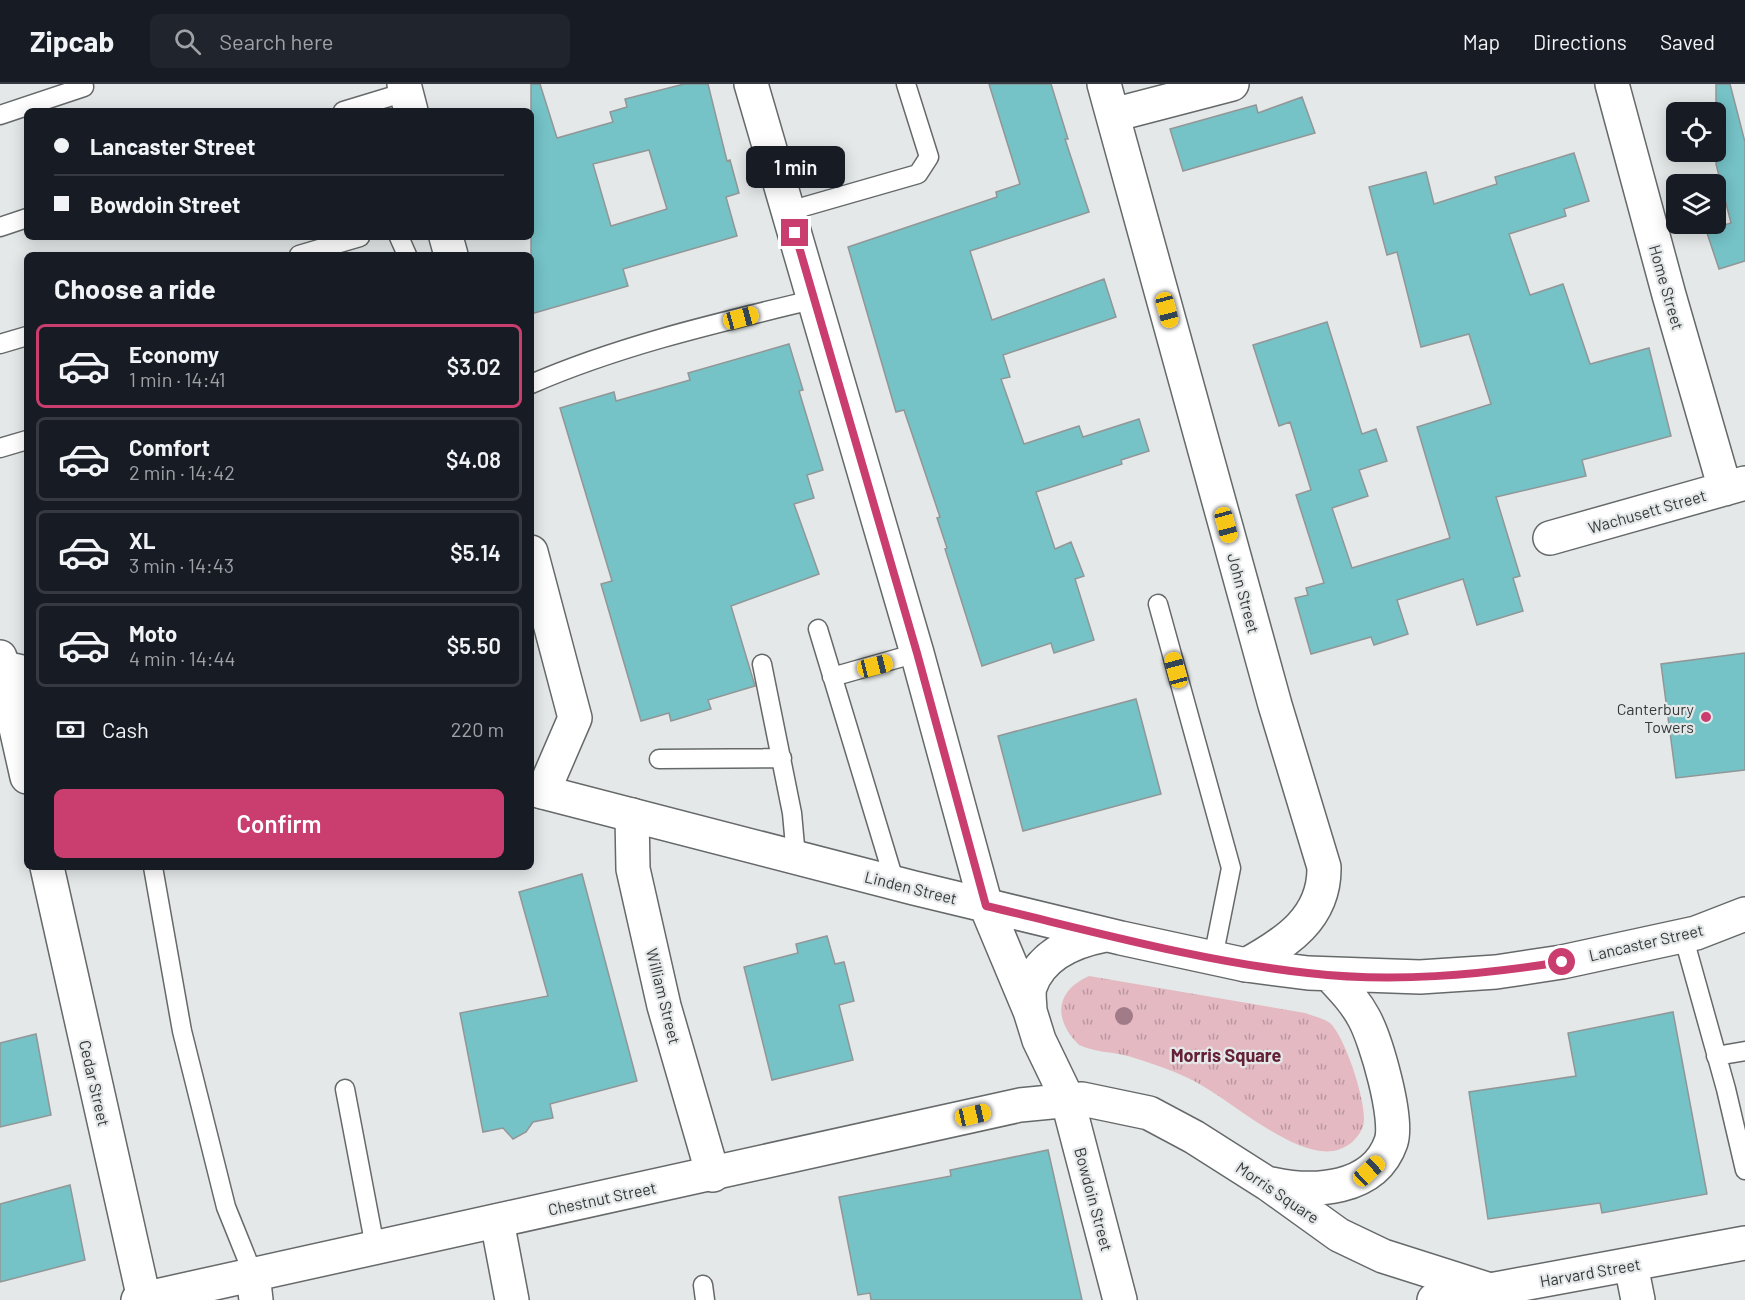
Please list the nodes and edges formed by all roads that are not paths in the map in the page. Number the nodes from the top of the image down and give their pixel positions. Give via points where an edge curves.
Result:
1 (751, 84) edge
2 (906, 84) edge
3 (1104, 84) edge
4 (1232, 84) edge
5 (1612, 84) edge
6 (84, 87) dead end
7 (407, 96) edge
8 (356, 108) edge
9 (0, 115) edge
10 (1113, 115) junction
11 (789, 211) junction
12 (24, 219) edge
13 (0, 227) edge
14 (350, 240) edge
15 (309, 252) edge
16 (812, 300) junction
17 (24, 337) edge
18 (0, 344) edge
19 (534, 383) edge
20 (24, 441) edge
21 (0, 448) edge
22 (1735, 486) edge
23 (1550, 538) dead end
24 (534, 574) edge
25 (1158, 604) dead end
26 (818, 629) dead end
27 (544, 649) edge
28 (917, 653) junction
29 (762, 664) dead end
30 (7, 666) edge
31 (832, 677) junction
32 (782, 758) junction
33 (659, 759) dead end
34 (24, 760) edge
35 (537, 791) edge
36 (632, 815) junction
37 (796, 857) junction
38 (48, 870) edge
39 (154, 870) edge
40 (894, 883) junction
41 (986, 906) junction
42 (1745, 914) edge
43 (1107, 935) junction
44 (1683, 935) junction
45 (1214, 958) junction
46 (1246, 965) junction
47 (1330, 975) junction
48 (1030, 1011) junction
49 (1745, 1051) edge
50 (1716, 1056) junction
51 (1053, 1064) junction
52 (345, 1089) dead end
53 (1067, 1098) junction
54 (1107, 1102) junction
55 (1745, 1170) edge
56 (713, 1175) junction
57 (1268, 1184) junction
58 (497, 1221) junction
59 (1745, 1243) edge
60 (375, 1247) junction
61 (1631, 1265) junction
62 (254, 1287) edge
63 (1490, 1290) junction
64 (141, 1299) edge
65 (512, 1300) edge
66 (1120, 1300) edge
67 (1434, 1300) edge
68 (1638, 1300) edge

1 - 11 street
2 - 11 lane via 929,157 918,174
3 - 10 street, John Street
4 - 10 street
5 - 22 street, Home Street via 1669,295
6 - 9 lane
7 - 8 lane
10 - 46 street, John Street via 1275,705 1324,867 1318,902 1306,921 1290,938
11 - 16 street
12 - 13 lane
14 - 15 lane
16 - 19 lane via 634,346
16 - 28 street
17 - 18 lane
20 - 21 lane
22 - 23 street, Wachusett Street
24 - 27 street
25 - 45 lane via 1231,868
26 - 31 lane
27 - 35 street via 575,718
28 - 31 lane
28 - 41 street
29 - 32 lane
30 - 34 street
31 - 40 lane
32 - 33 lane
32 - 37 lane
35 - 36 street, Linden Street
36 - 37 street, Linden Street
36 - 56 street, William Street via 633,869 664,1006
37 - 40 street, Linden Street
38 - 64 street, Cedar Street
39 - 62 lane via 182,1031 226,1207
40 - 41 street, Linden Street
41 - 43 street, Linden Street
41 - 48 street
42 - 44 street, Lancaster Street
43 - 45 street, Linden Street
43 - 48 street via 1081,939 1060,949 1044,963 1030,988
44 - 47 street, Lancaster Street via 1562,962 1496,972 1420,977
44 - 50 lane
45 - 46 street, Linden Street
46 - 47 street, Linden Street
47 - 57 street via 1366,1020 1391,1102 1392,1141 1369,1171 1346,1183 1315,1190
48 - 51 street via 1039,1040
49 - 50 lane
50 - 55 lane
51 - 53 street, Bowdoin Street
51 - 54 street
52 - 60 lane
53 - 54 street, Morris Square
53 - 56 street, Chestnut Street via 1003,1108
53 - 66 street, Bowdoin Street
54 - 57 street, Morris Square via 1165,1121
56 - 58 street, Chestnut Street
57 - 63 street, Morris Square via 1347,1238 1383,1256
58 - 60 street, Chestnut Street
58 - 65 street
59 - 61 street, Harvard Street
60 - 62 street, Chestnut Street
61 - 63 street, Harvard Street
61 - 68 street
62 - 64 street, Chestnut Street
63 - 67 street, Harvard Street

